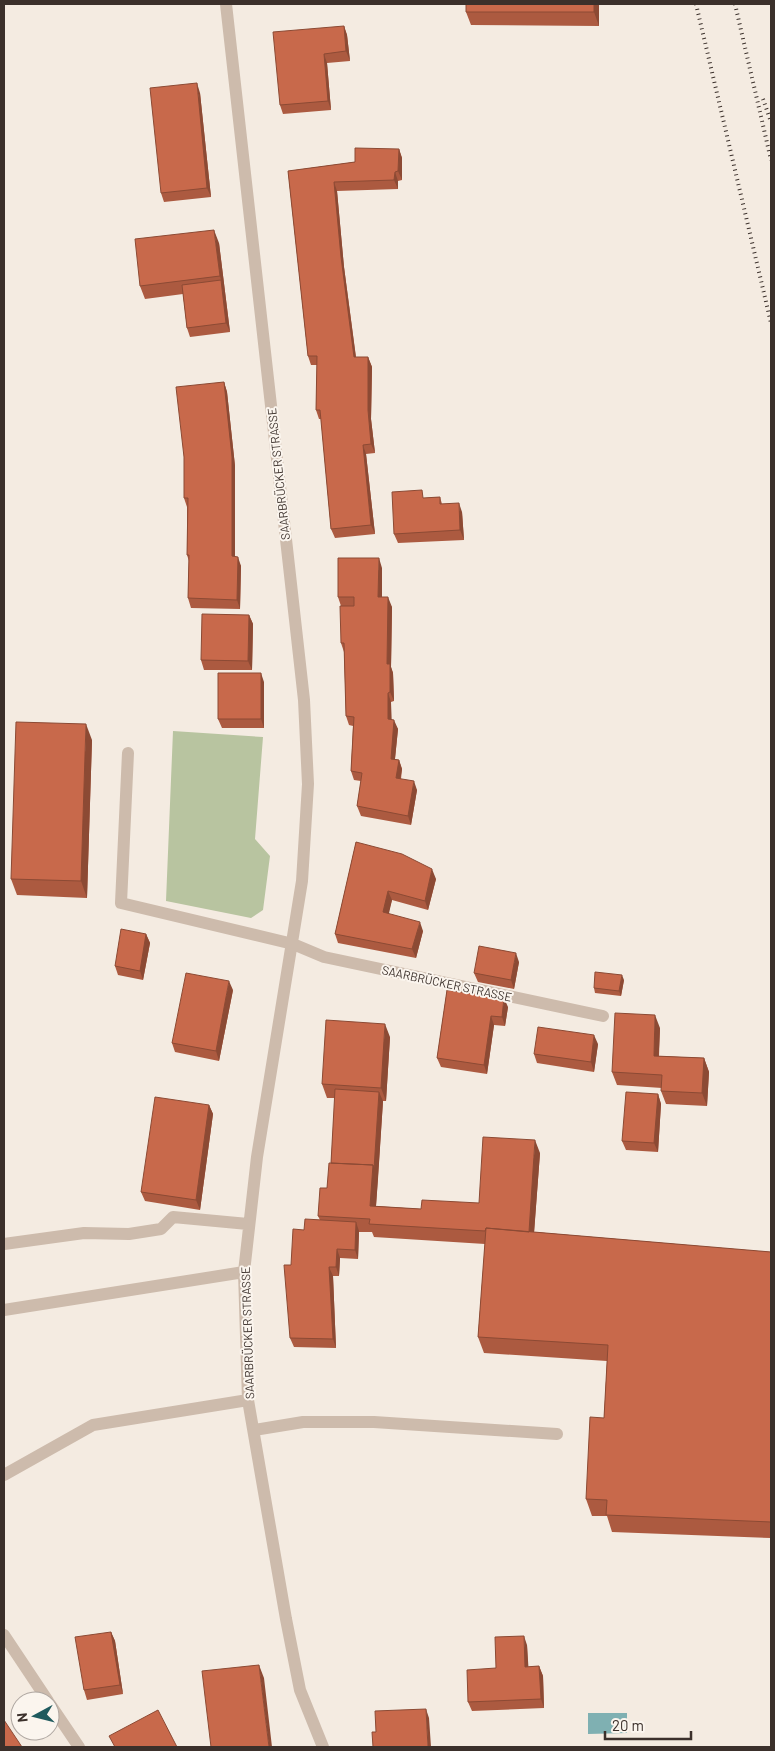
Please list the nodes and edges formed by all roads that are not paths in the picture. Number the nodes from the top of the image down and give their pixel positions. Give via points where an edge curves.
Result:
1 (226, 4) edge
2 (128, 753) dead end
3 (293, 944) junction
4 (604, 1016) dead end
5 (248, 1224) junction
6 (4, 1244) edge
7 (244, 1272) junction
8 (4, 1310) edge
9 (248, 1400) junction
10 (254, 1430) junction
11 (557, 1434) dead end
12 (4, 1475) edge
13 (4, 1635) edge
14 (41, 1691) edge
15 (60, 1719) edge
16 (79, 1747) edge
17 (323, 1747) edge

1 - 3 street, SAARBRÜCKER STRASSE via 304,700 308,784 302,881
2 - 3 street via 120,903
3 - 4 street, SAARBRÜCKER STRASSE via 324,958
3 - 5 street, SAARBRÜCKER STRASSE
5 - 6 street via 173,1217 161,1229 129,1234 84,1233
5 - 7 street, SAARBRÜCKER STRASSE
7 - 8 street
7 - 9 street, SAARBRÜCKER STRASSE
9 - 10 street, SAARBRÜCKER STRASSE
9 - 12 street via 93,1425
10 - 11 street via 302,1422 374,1422
10 - 17 street, SAARBRÜCKER STRASSE via 300,1690
13 - 14 street
15 - 16 street

